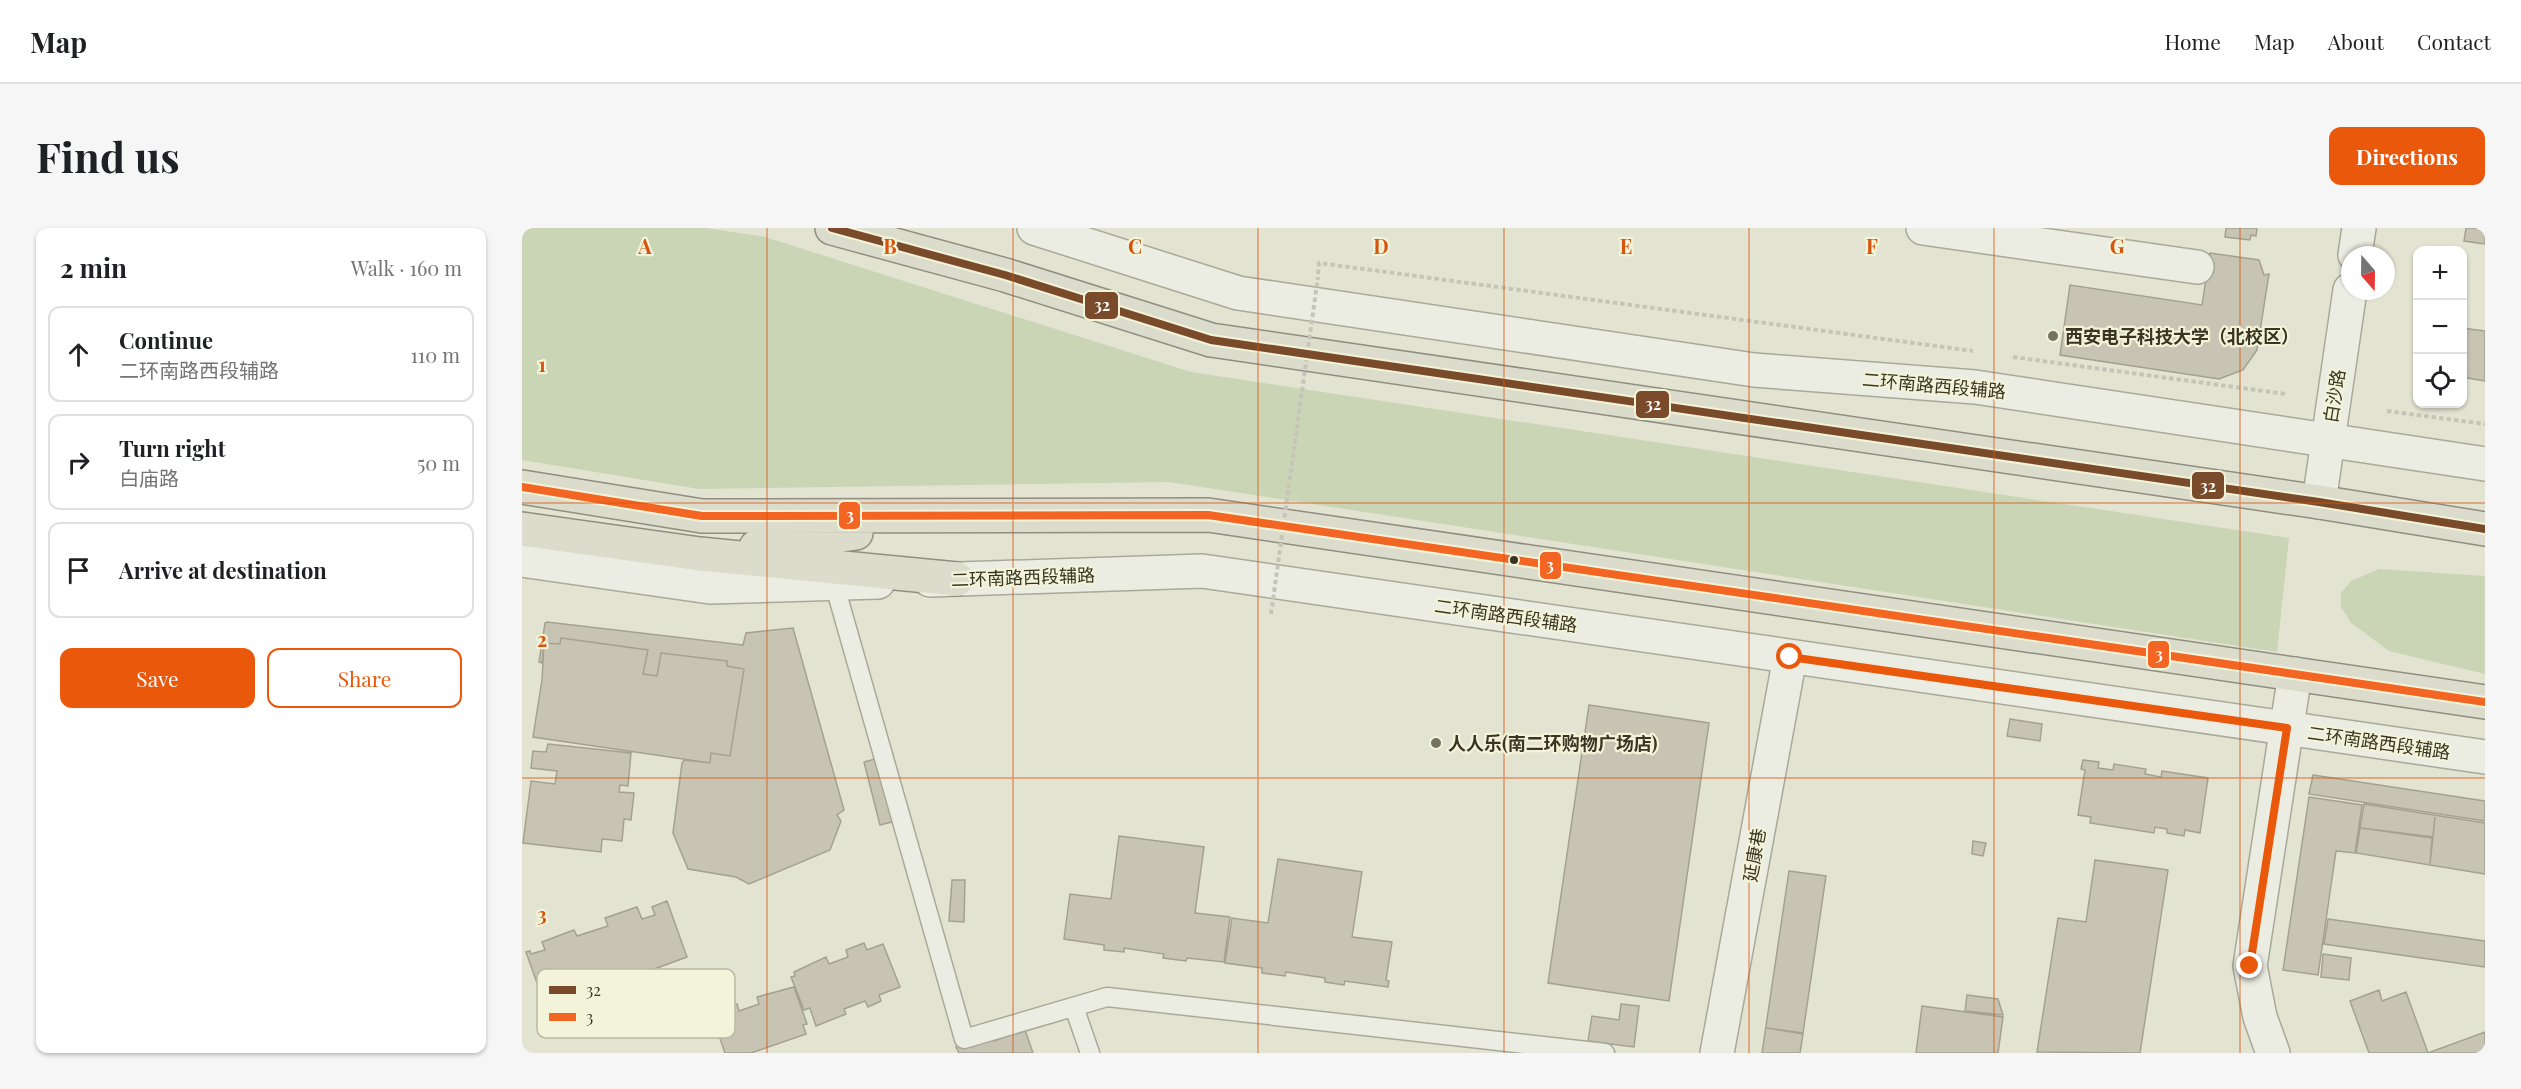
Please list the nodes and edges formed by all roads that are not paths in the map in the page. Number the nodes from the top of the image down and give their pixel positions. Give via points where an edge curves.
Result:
1 (832, 228) edge
2 (888, 228) edge
3 (1034, 228) edge
4 (1923, 228) edge
5 (2359, 228) edge
6 (2356, 246) edge
7 (2197, 267) dead end
8 (1005, 275) junction
9 (2349, 300) edge
10 (2328, 438) junction
11 (2485, 464) edge
12 (522, 487) edge
13 (2319, 502) junction
14 (992, 516) junction
15 (522, 529) edge
16 (2485, 529) edge
17 (700, 554) junction
18 (522, 560) edge
19 (957, 579) junction
20 (834, 583) junction
21 (1790, 657) junction
22 (2295, 674) junction
23 (2485, 702) edge
24 (2287, 728) junction
25 (2485, 757) edge
26 (1074, 1006) junction
27 (1090, 1053) edge
28 (1605, 1053) edge
29 (1717, 1053) edge
30 (2273, 1053) edge

1 - 8 highway
2 - 8 highway
3 - 10 street, 二环南路西段辅路 via 1238,293 1754,370 1975,387
4 - 7 street
5 - 6 street
8 - 13 highway via 1211,340
9 - 10 street, 白沙路
10 - 11 street, 二环南路西段辅路
10 - 13 street, 白沙路
12 - 14 highway via 702,516
13 - 16 highway
14 - 17 highway
14 - 22 highway via 1208,515
15 - 17 highway
17 - 19 highway
18 - 20 street, 二环南路西段辅路 via 710,587
19 - 20 street, 二环南路西段辅路
19 - 21 street, 二环南路西段辅路 via 1202,571
20 - 26 lane via 964,1039
21 - 24 street, 二环南路西段辅路
21 - 29 street, 延康巷
22 - 23 highway
22 - 24 street
24 - 25 street, 二环南路西段辅路
24 - 30 street via 2250,966 2260,1017
26 - 27 lane
26 - 28 lane via 1107,997

